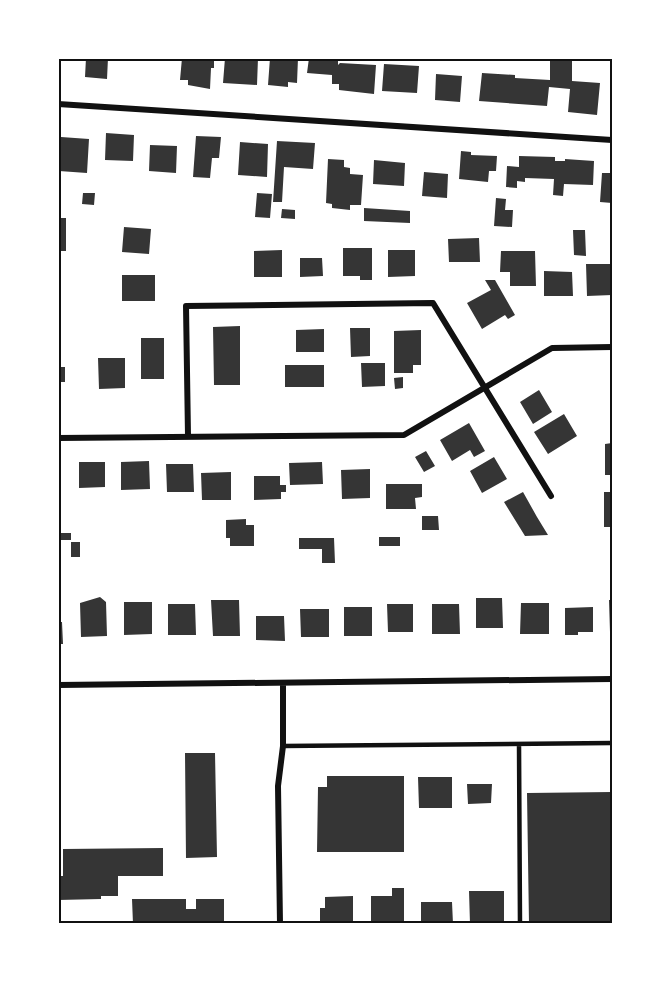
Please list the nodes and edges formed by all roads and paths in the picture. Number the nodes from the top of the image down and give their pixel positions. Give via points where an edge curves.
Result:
1 (58, 104) edge
2 (612, 140) edge
3 (612, 348) edge
4 (483, 388) junction
5 (188, 436) junction
6 (58, 438) edge
7 (550, 496) dead end
8 (612, 679) edge
9 (283, 683) junction
10 (58, 685) edge
11 (612, 743) edge
12 (519, 744) junction
13 (283, 746) junction
14 (280, 924) edge
15 (520, 924) edge

1 - 2 street
3 - 4 street via 552,348
4 - 5 street via 404,435
4 - 5 street via 433,303 186,306
4 - 7 street
5 - 6 street
8 - 9 street
9 - 10 street
9 - 13 street
11 - 12 lane
12 - 13 lane
12 - 15 lane
13 - 14 street via 278,786

